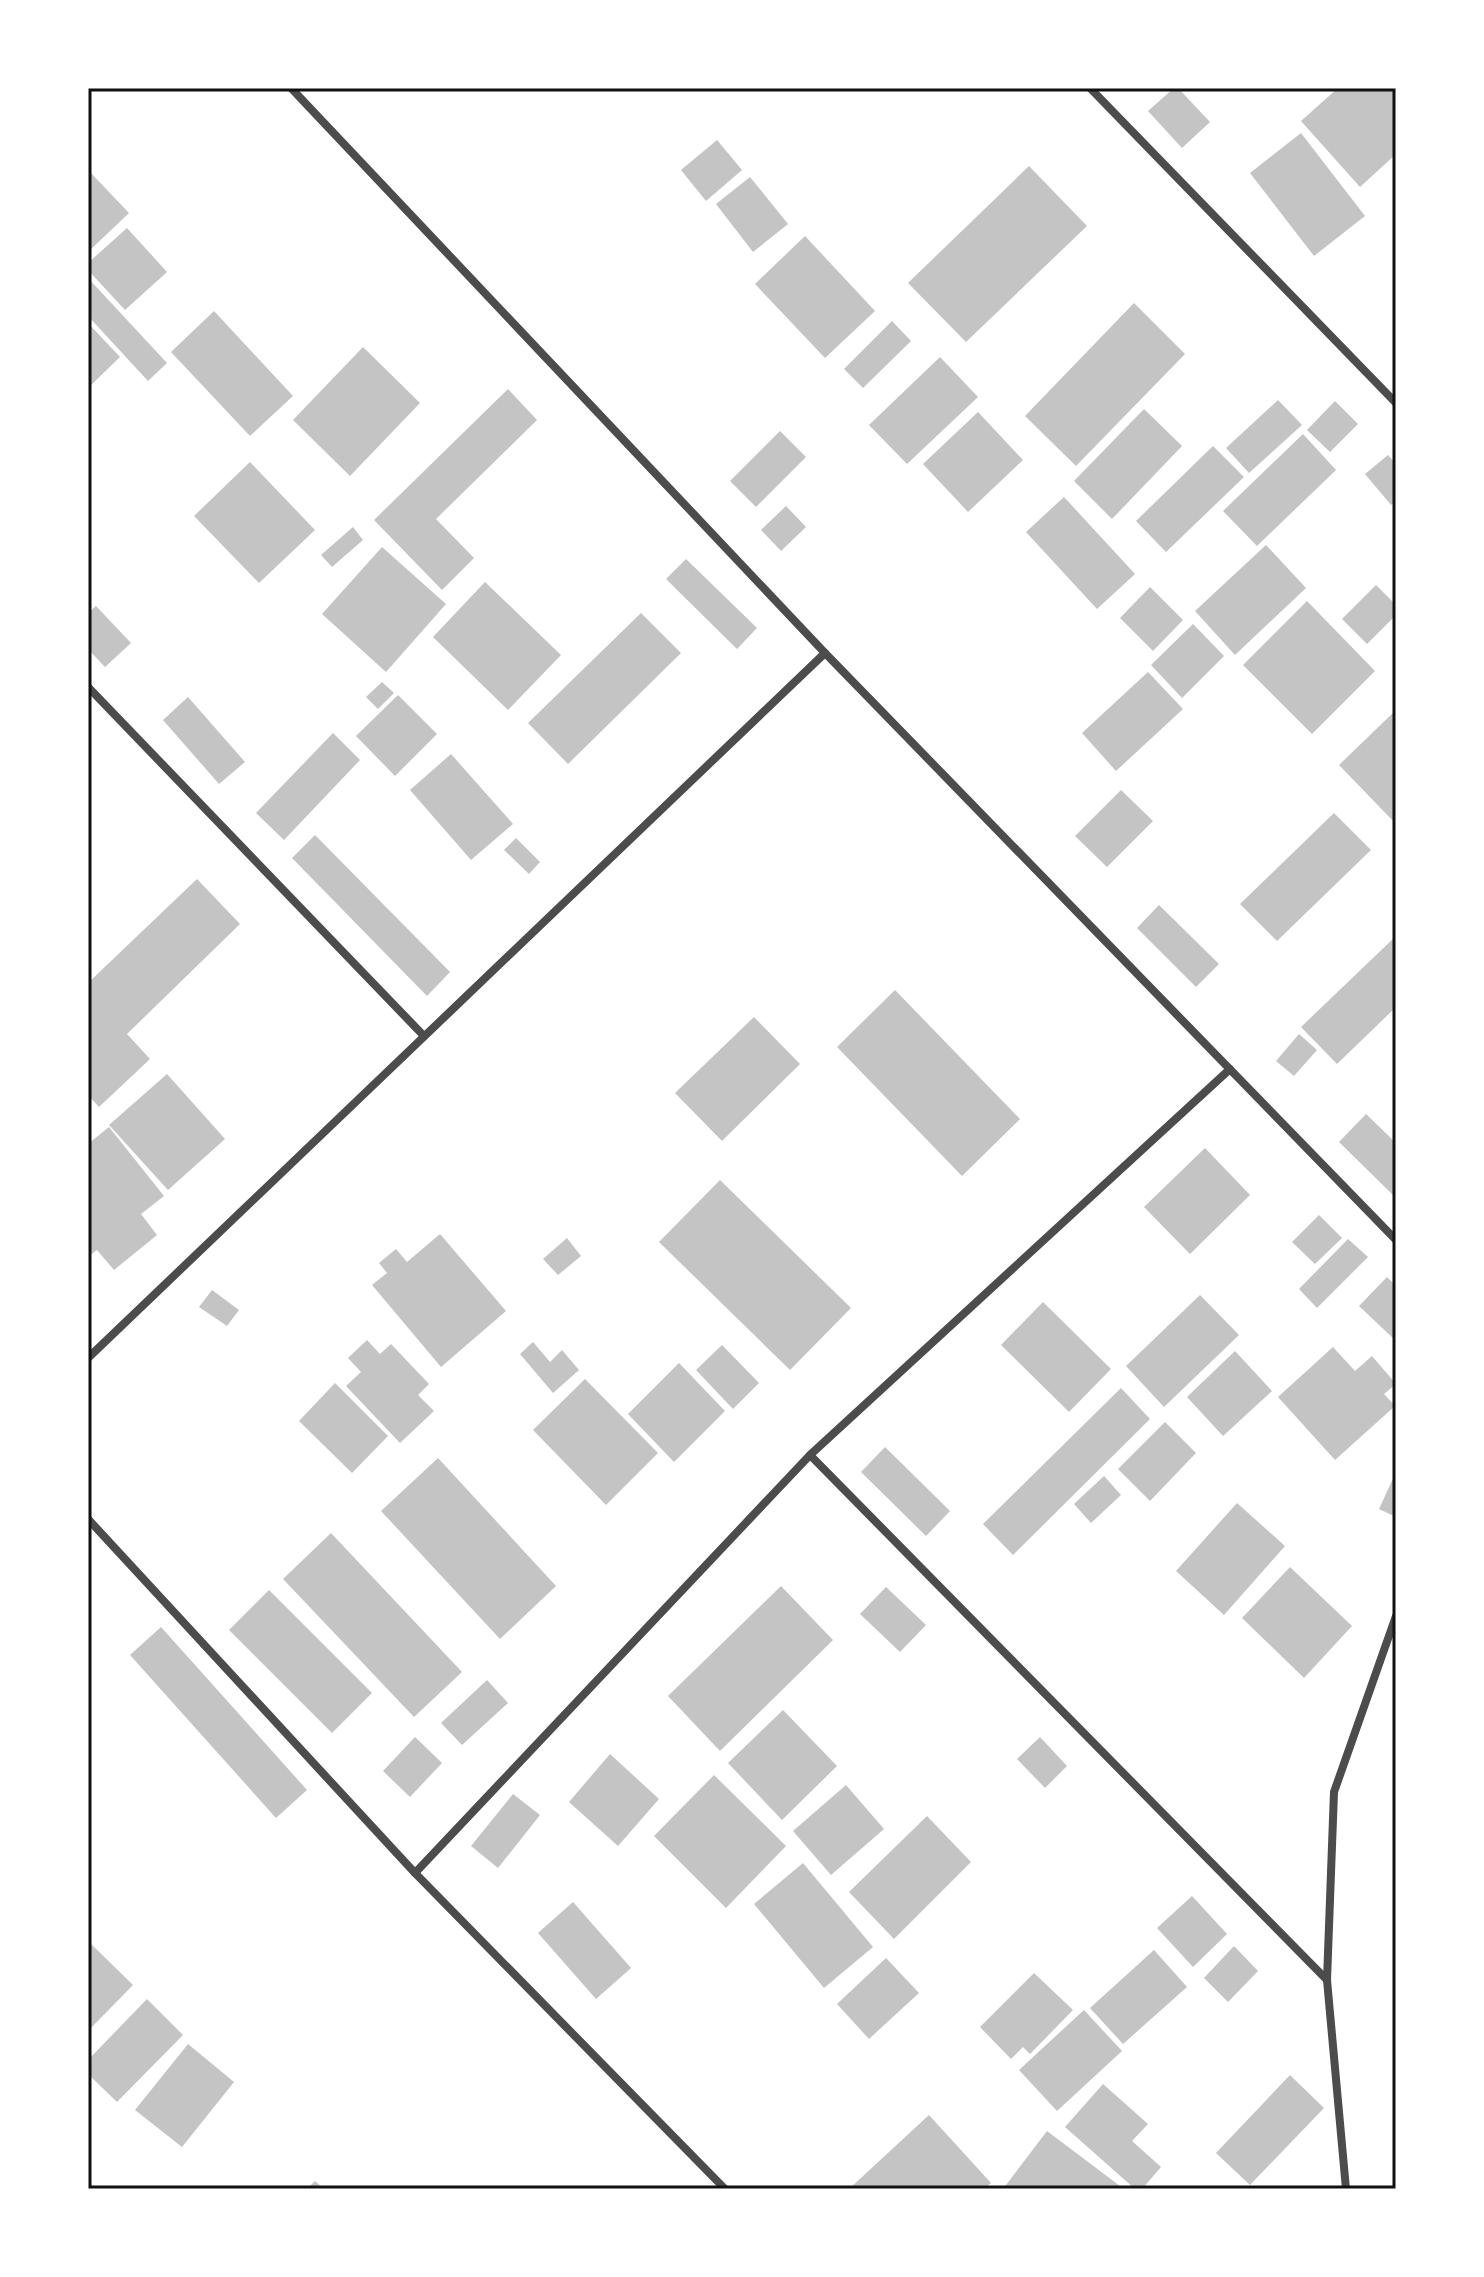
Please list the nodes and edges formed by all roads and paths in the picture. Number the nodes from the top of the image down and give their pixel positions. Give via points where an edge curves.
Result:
1 (291, 88) edge
2 (1090, 88) edge
3 (1396, 403) edge
4 (825, 653) junction
5 (88, 687) edge
6 (423, 1035) junction
7 (1230, 1069) junction
8 (1396, 1240) edge
9 (88, 1358) edge
10 (810, 1455) junction
11 (88, 1519) edge
12 (1396, 1616) edge
13 (415, 1873) junction
14 (1327, 1980) junction
15 (714, 2185) edge
16 (725, 2189) edge
17 (1346, 2189) edge

1 - 4 street
2 - 3 street
4 - 6 street
4 - 7 street
5 - 6 street
6 - 9 street
7 - 8 street
7 - 10 street
10 - 13 street
10 - 14 street
11 - 13 street
12 - 14 street via 1334,1792
13 - 15 street
14 - 17 street
15 - 16 street

